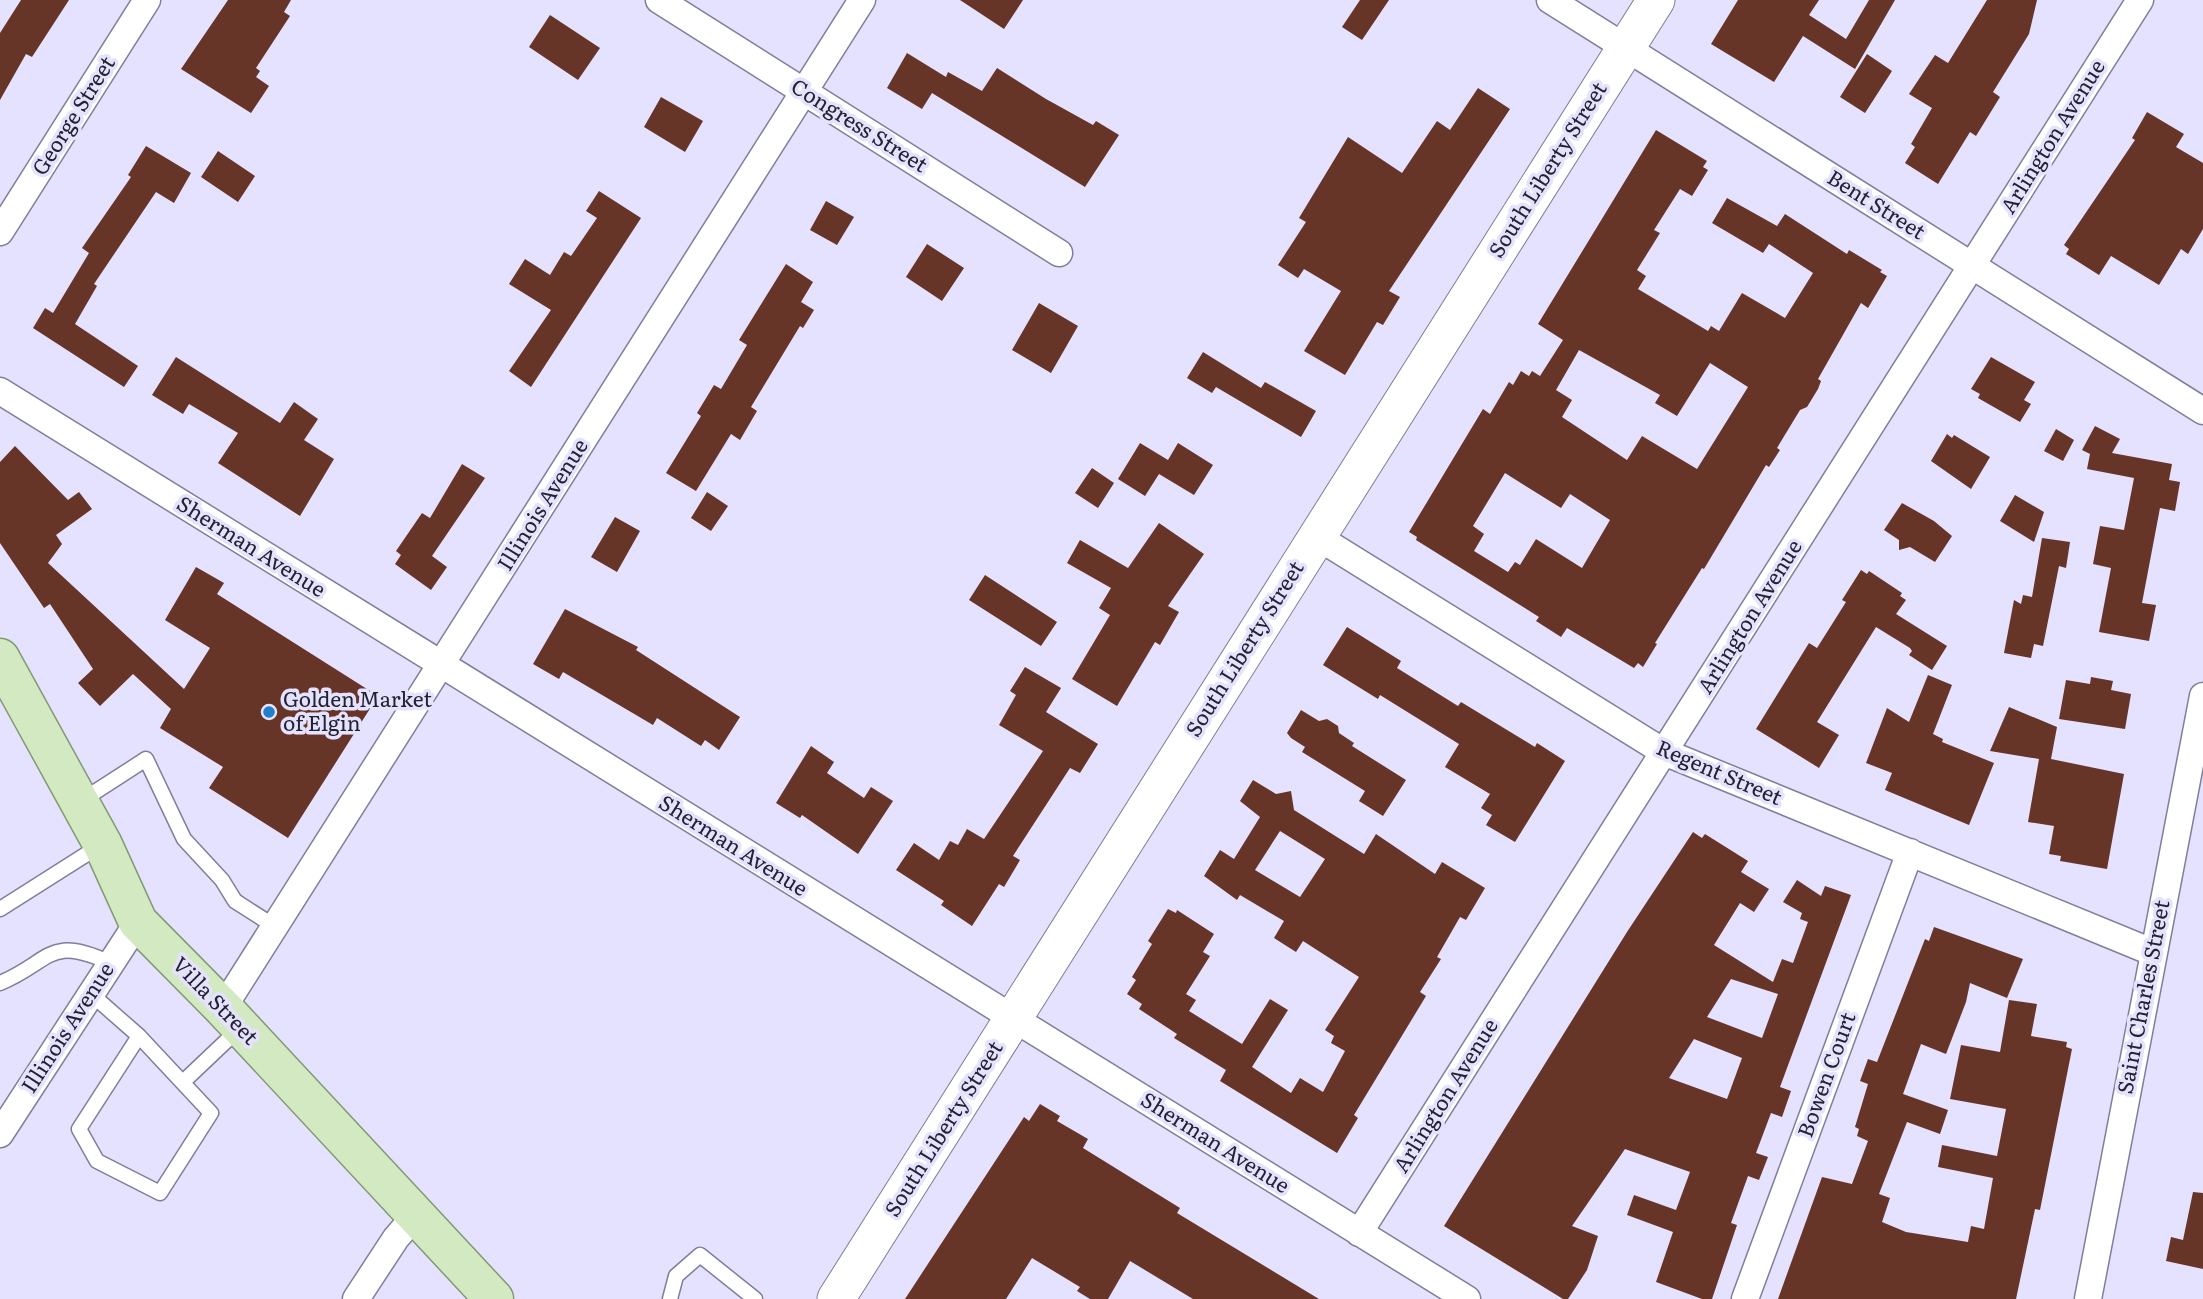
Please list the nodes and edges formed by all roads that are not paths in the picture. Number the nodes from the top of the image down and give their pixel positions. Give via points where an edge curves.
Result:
1 (147, 0) edge
2 (659, 0) edge
3 (862, 0) edge
4 (1549, 0) edge
5 (1656, 0) edge
6 (2140, 0) edge
7 (1626, 48) junction
8 (804, 91) junction
9 (0, 232) edge
10 (1059, 253) dead end
11 (1972, 266) junction
12 (0, 391) edge
13 (2203, 411) edge
14 (1316, 536) junction
15 (0, 658) edge
16 (442, 666) junction
17 (2203, 696) edge
18 (1664, 752) junction
19 (80, 802) junction
20 (103, 845) junction
21 (1910, 852) junction
22 (0, 909) edge
23 (138, 922) junction
24 (276, 928) junction
25 (2152, 952) junction
26 (110, 963) junction
27 (0, 984) edge
28 (90, 993) junction
29 (232, 1018) junction
30 (1013, 1020) junction
31 (139, 1036) junction
32 (183, 1082) junction
33 (0, 1134) edge
34 (416, 1215) junction
35 (1359, 1233) junction
36 (356, 1299) edge
37 (494, 1299) edge
38 (670, 1299) edge
39 (755, 1299) edge
40 (836, 1299) edge
41 (1467, 1299) edge
42 (1745, 1299) edge
43 (2088, 1299) edge

1 - 9 street, George Street
2 - 8 street, Congress Street
3 - 8 street, Illinois Avenue
4 - 7 street, Bent Street
5 - 7 main road, South Liberty Street
6 - 11 street, Arlington Avenue
7 - 11 street, Bent Street
7 - 14 main road, South Liberty Street
8 - 10 street, Congress Street
8 - 16 street, Illinois Avenue
11 - 13 street, Bent Street
11 - 18 street, Arlington Avenue
12 - 16 street, Sherman Avenue
14 - 18 street, Regent Street
14 - 30 main road, South Liberty Street
15 - 19 main road, Villa Street
16 - 24 street, Illinois Avenue
16 - 30 street, Sherman Avenue
17 - 25 street, Saint Charles Street
18 - 21 street, Regent Street
18 - 35 street, Arlington Avenue
19 - 20 main road, Villa Street
19 - 24 lane via 146,760 184,839 235,901
20 - 22 lane
20 - 23 main road, Villa Street
21 - 25 street, Regent Street
21 - 42 street, Bowen Court
23 - 26 street, Illinois Avenue
23 - 29 main road, Villa Street
24 - 29 street, Illinois Avenue
25 - 43 street, Saint Charles Street
26 - 27 lane via 86,952 56,951
26 - 28 street, Illinois Avenue
28 - 31 lane
28 - 33 street, Illinois Avenue
29 - 32 lane
29 - 34 main road, Villa Street
30 - 35 street, Sherman Avenue
30 - 40 main road, South Liberty Street
31 - 32 lane
31 - 32 lane via 79,1129 97,1161 160,1193 211,1113
34 - 36 street
34 - 37 main road, Villa Street
35 - 41 street, Sherman Avenue
38 - 39 lane via 676,1276 700,1255

